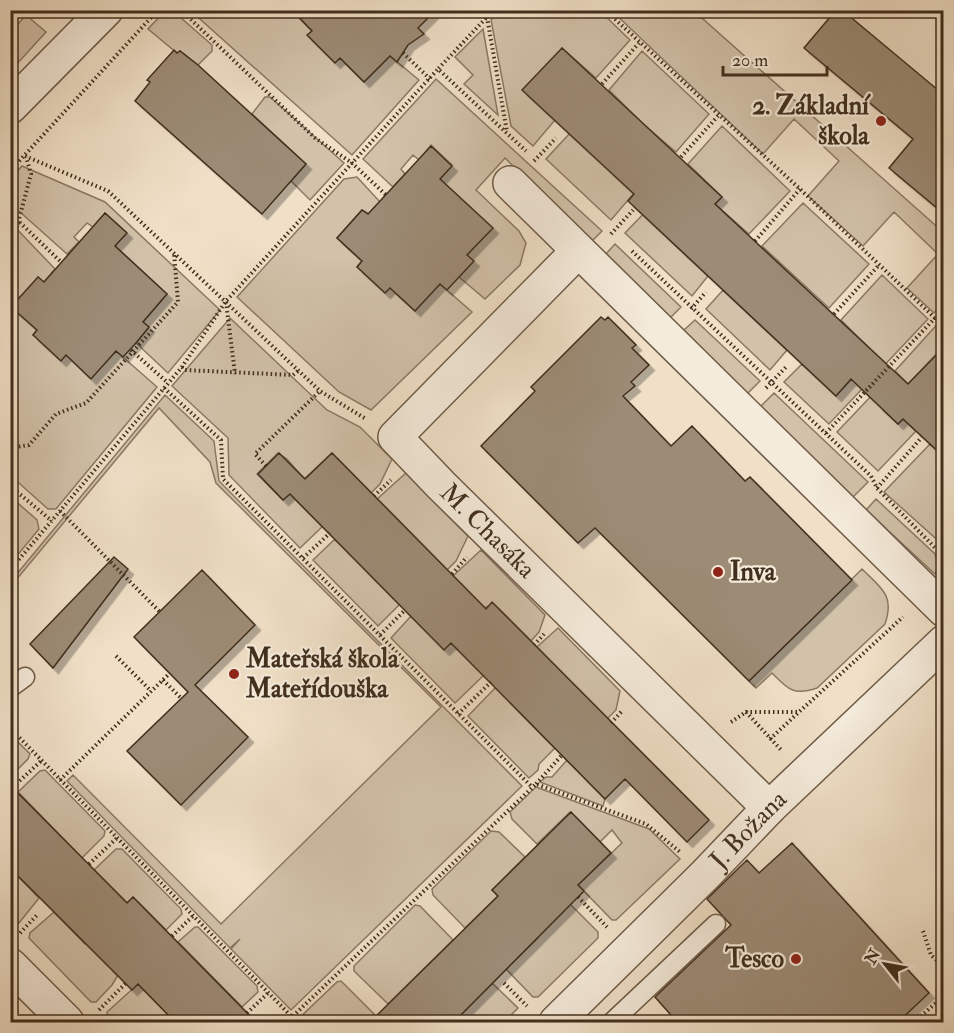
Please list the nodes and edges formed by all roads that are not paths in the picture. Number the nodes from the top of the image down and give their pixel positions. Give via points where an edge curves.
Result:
1 (106, 10) edge
2 (10, 107) edge
3 (510, 183) road end
4 (578, 251) junction
5 (936, 602) edge
6 (944, 642) edge
7 (26, 676) dead end
8 (10, 688) edge
9 (769, 808) junction
10 (716, 924) dead end
11 (13, 952) edge
12 (545, 1017) edge
13 (80, 1020) edge
14 (612, 1023) edge

1 - 2 street
3 - 4 street
4 - 5 street
4 - 9 street, M. Chasáka via 395,437
6 - 9 street, J. Božana
7 - 8 lane
9 - 12 street, J. Božana via 706,874
10 - 14 lane
11 - 13 street

